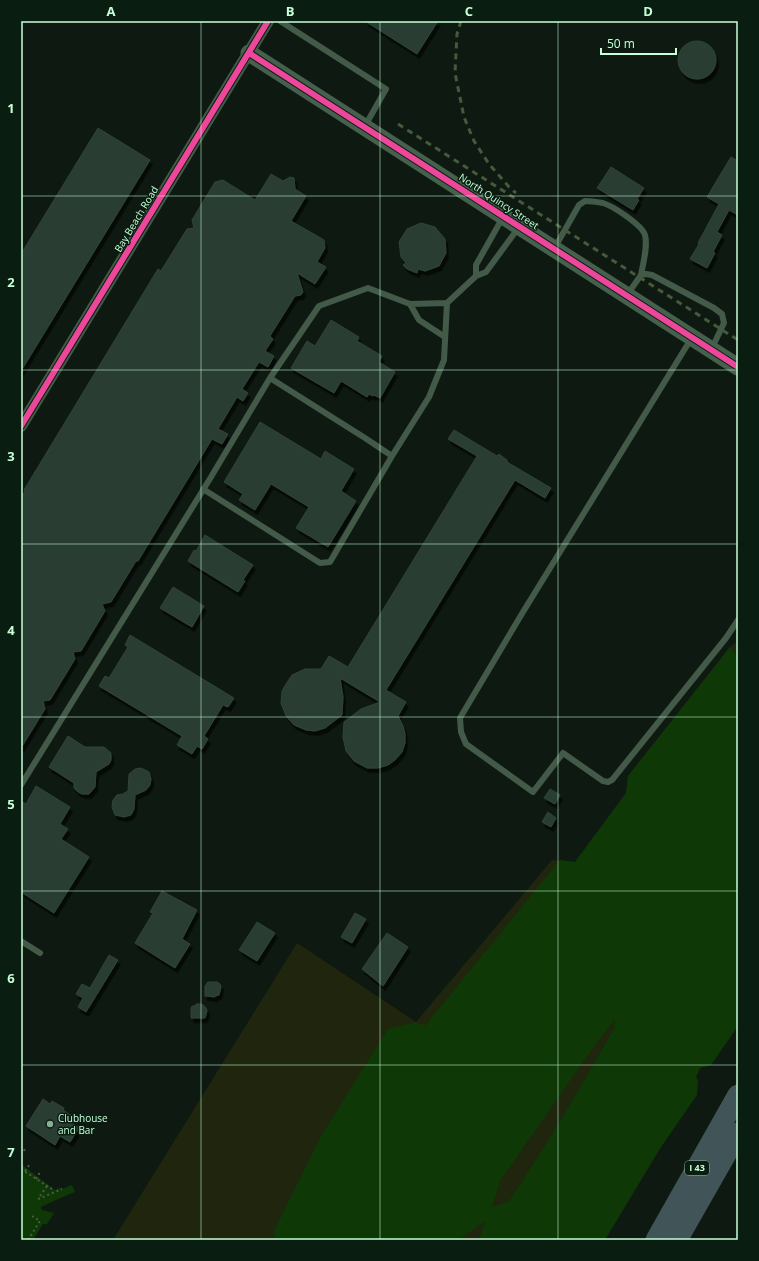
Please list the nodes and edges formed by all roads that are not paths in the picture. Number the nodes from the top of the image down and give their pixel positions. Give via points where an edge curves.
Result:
1 (268, 21) edge
2 (280, 21) edge
3 (249, 53) junction
4 (365, 127) junction
5 (503, 216) junction
6 (519, 226) junction
7 (554, 249) junction
8 (641, 275) junction
9 (476, 276) junction
10 (627, 296) junction
11 (447, 303) junction
12 (410, 304) junction
13 (692, 337) junction
14 (446, 338) junction
15 (712, 350) junction
16 (738, 367) edge
17 (270, 378) junction
18 (21, 426) edge
19 (392, 456) junction
20 (204, 489) junction
21 (738, 620) edge
22 (21, 785) edge
23 (21, 941) edge
24 (40, 953) dead end
25 (738, 1095) edge
26 (738, 1133) edge
27 (656, 1240) edge
28 (677, 1240) edge

1 - 3 street, Bay Beach Road
2 - 4 lane via 386,89
3 - 4 street, North Quincy Street
3 - 18 street, Bay Beach Road
4 - 5 street, North Quincy Street
5 - 6 street, North Quincy Street
5 - 9 lane via 476,265
6 - 7 street, North Quincy Street
6 - 9 lane via 486,272
7 - 8 lane via 579,205 584,201 605,204 640,226 645,234 646,246
7 - 10 street, North Quincy Street
8 - 10 lane
8 - 15 lane via 652,275 722,314 724,323
9 - 11 lane
10 - 13 street, North Quincy Street
11 - 12 lane
11 - 14 lane
12 - 14 lane via 419,320
12 - 17 lane via 368,288 319,306
13 - 15 street, North Quincy Street
13 - 21 lane via 468,704 460,718 460,732 466,744 533,792 563,753 608,782
14 - 19 lane via 444,360 429,397
15 - 16 street, North Quincy Street
17 - 19 lane
17 - 20 lane
19 - 20 lane via 330,562 320,563
20 - 22 lane
23 - 24 lane
25 - 27 highway, I 43
26 - 28 highway, I 43

